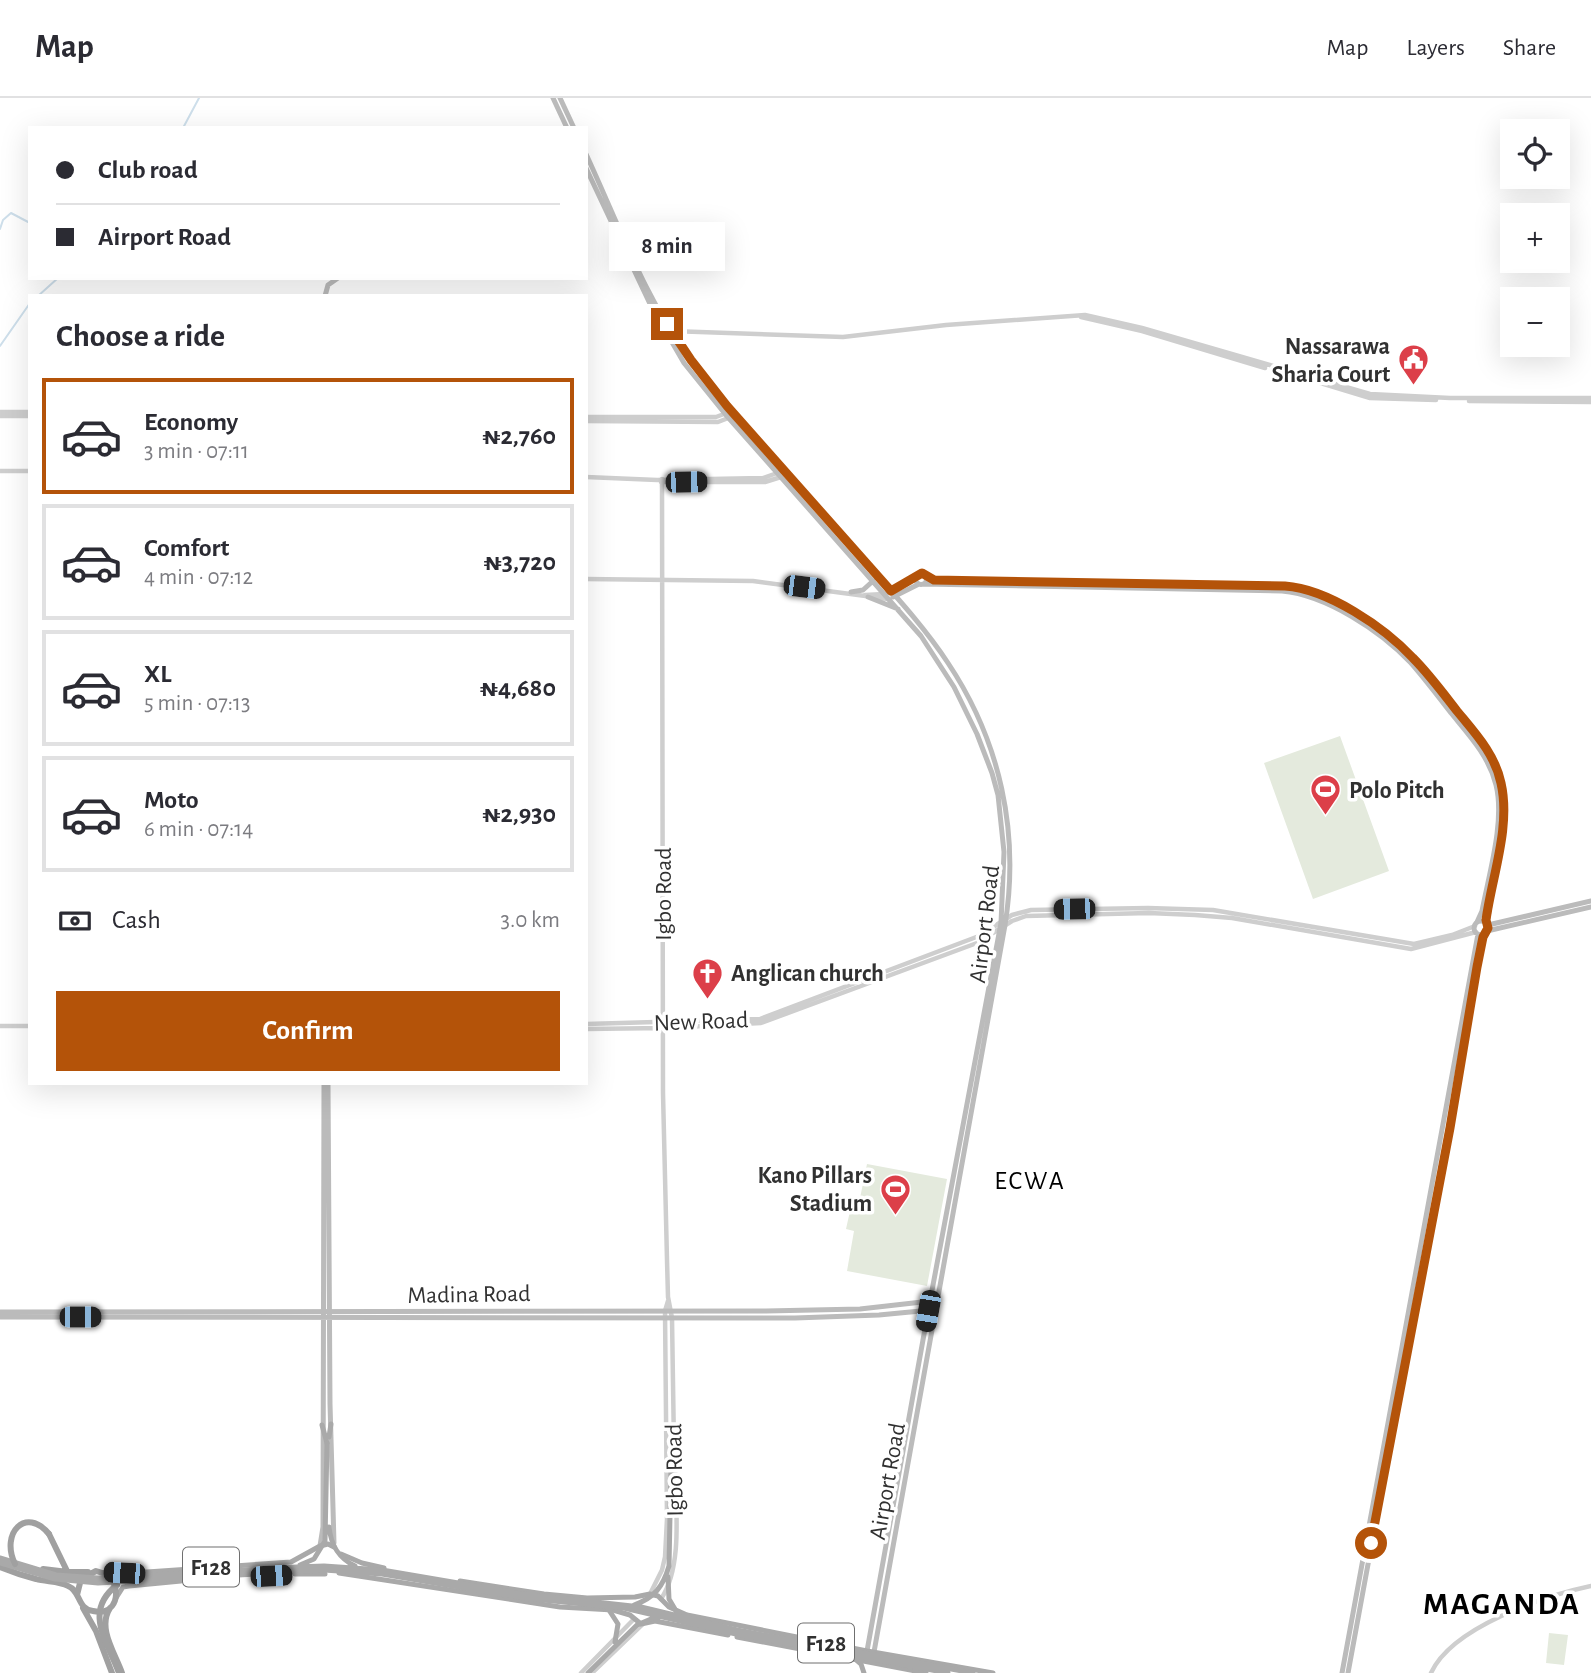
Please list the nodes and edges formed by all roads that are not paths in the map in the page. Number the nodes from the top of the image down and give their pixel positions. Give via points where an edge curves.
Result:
1 (553, 98) edge
2 (560, 98) edge
3 (566, 126) edge
4 (573, 126) edge
5 (588, 158) edge
6 (588, 172) edge
7 (335, 280) edge
8 (326, 294) edge
9 (671, 331) junction
10 (1591, 400) edge
11 (0, 414) edge
12 (28, 414) edge
13 (731, 415) junction
14 (588, 419) edge
15 (0, 471) edge
16 (28, 471) edge
17 (783, 473) junction
18 (588, 477) edge
19 (662, 480) junction
20 (916, 577) junction
21 (926, 578) junction
22 (588, 579) edge
23 (662, 579) junction
24 (873, 581) junction
25 (921, 584) junction
26 (851, 592) junction
27 (861, 595) junction
28 (890, 595) junction
29 (868, 597) junction
30 (900, 610) junction
31 (995, 772) junction
32 (1499, 833) junction
33 (1591, 901) edge
34 (1591, 907) edge
35 (1003, 924) junction
36 (1482, 929) junction
37 (664, 1025) junction
38 (0, 1026) edge
39 (28, 1026) edge
40 (588, 1026) edge
41 (326, 1085) edge
42 (938, 1300) junction
43 (930, 1301) junction
44 (936, 1309) junction
45 (928, 1311) junction
46 (0, 1312) edge
47 (669, 1314) junction
48 (327, 1315) junction
49 (0, 1317) edge
50 (331, 1424) junction
51 (322, 1425) junction
52 (328, 1443) junction
53 (674, 1447) junction
54 (667, 1448) junction
55 (672, 1464) junction
56 (318, 1547) junction
57 (334, 1547) junction
58 (340, 1554) junction
59 (0, 1561) edge
60 (15, 1564) junction
61 (297, 1567) junction
62 (358, 1567) junction
63 (99, 1572) junction
64 (68, 1573) junction
65 (333, 1573) junction
66 (325, 1574) junction
67 (119, 1583) junction
68 (1591, 1586) edge
69 (76, 1592) junction
70 (650, 1594) junction
71 (635, 1597) junction
72 (115, 1601) junction
73 (662, 1601) junction
74 (80, 1603) junction
75 (632, 1606) junction
76 (607, 1607) junction
77 (679, 1616) junction
78 (631, 1617) junction
79 (657, 1618) junction
80 (643, 1624) junction
81 (1352, 1632) junction
82 (871, 1651) junction
83 (850, 1655) junction
84 (869, 1663) junction
85 (112, 1673) edge
86 (121, 1673) edge
87 (587, 1673) edge
88 (864, 1673) edge
89 (871, 1673) edge
90 (926, 1673) edge
91 (948, 1673) edge
92 (972, 1673) edge
93 (993, 1673) edge
94 (1342, 1673) edge
95 (1348, 1673) edge
96 (1431, 1673) edge

1 - 3 main road
2 - 4 main road
5 - 9 main road, Airport Road
6 - 13 main road, Airport Road via 666,334 696,378
7 - 8 main road
9 - 10 street via 844,337 1081,317 1370,398
9 - 13 main road, Airport Road
11 - 12 street
13 - 14 street
13 - 17 main road, Airport Road
15 - 16 street
17 - 19 street via 764,478
17 - 24 main road, Airport Road
17 - 28 main road, Airport Road
18 - 19 street
19 - 23 street, Igbo Road
20 - 21 main road via 922,573
20 - 25 main road
20 - 28 main road
21 - 25 main road
21 - 32 main road via 1285,586 1326,596 1405,650 1480,740 1501,781
22 - 23 street
23 - 26 street via 753,581
23 - 37 street, Igbo Road
24 - 26 main road via 863,590
24 - 28 main road, Airport Road
25 - 28 main road
25 - 32 main road via 1261,590 1319,599 1402,654 1476,744 1496,785
26 - 27 street
27 - 28 street
27 - 29 street
28 - 29 street
28 - 30 main road, Airport Road
28 - 31 main road, Airport Road via 928,635 962,687 991,746
29 - 30 main road
30 - 31 main road, Airport Road via 954,687
31 - 35 main road, Airport Road via 1009,832 1010,890
32 - 36 main road
33 - 36 main road
34 - 36 main road
35 - 36 street, New Road via 1036,915 1195,915 1414,946
35 - 37 street, New Road via 760,1021
35 - 42 main road, Airport Road
35 - 43 main road, Airport Road
36 - 81 main road
37 - 40 street, New Road
37 - 47 street, Igbo Road
38 - 39 street
41 - 48 main road
42 - 43 main road, Madina Road
42 - 44 main road, Airport Road
43 - 45 main road, Airport Road
43 - 47 main road, Madina Road via 860,1309
44 - 45 main road, Madina Road
44 - 82 main road, Airport Road
45 - 47 main road, Madina Road via 860,1316
45 - 82 main road, Airport Road
46 - 48 main road, Madina Road
47 - 48 main road, Madina Road
47 - 53 street, Igbo Road
47 - 54 street, Igbo Road
48 - 49 main road, Madina Road
48 - 50 main road
48 - 51 main road
50 - 52 main road
50 - 57 main road
51 - 52 main road
51 - 56 main road via 323,1527
52 - 61 main road, bridge via 325,1541 314,1559
52 - 62 main road, bridge via 331,1541 339,1556
53 - 55 main road
53 - 73 street, Igbo Road via 674,1558
54 - 55 main road
54 - 70 street, Igbo Road via 665,1557
55 - 75 main road, bridge via 669,1566 656,1593
55 - 77 main road, bridge via 673,1547 667,1592
56 - 57 main road, F128
56 - 63 main road, F128 via 291,1562
56 - 66 main road via 312,1564
57 - 58 main road
58 - 65 main road via 341,1563
58 - 71 main road via 372,1566 544,1594
59 - 60 main road, bridge
59 - 64 highway
59 - 67 main road, bridge via 55,1579
59 - 69 highway
60 - 61 main road, bridge via 56,1575 98,1578
60 - 64 highway, bridge via 6,1539 12,1529 28,1522 49,1534
61 - 62 main road, bridge
62 - 75 main road, bridge
63 - 64 highway
63 - 69 highway via 85,1575
63 - 72 highway via 114,1582
64 - 69 highway
65 - 66 main road, F128
65 - 78 main road, F128
66 - 72 main road, F128 via 135,1584 123,1587
67 - 76 main road, bridge via 324,1570
67 - 86 highway, bridge via 103,1597 98,1612
68 - 96 street via 1529,1603 1490,1622 1447,1651
69 - 74 highway
70 - 71 main road
70 - 73 main road, F128
71 - 78 main road via 630,1604
72 - 74 highway via 96,1612
72 - 86 highway via 104,1618 104,1627
73 - 79 main road via 663,1611
73 - 82 main road, F128 via 687,1615
74 - 85 highway
75 - 77 main road, bridge
76 - 79 main road, bridge
76 - 87 main road, bridge via 616,1619 617,1637
77 - 92 main road, bridge
78 - 80 main road, F128
78 - 87 street
79 - 80 main road, F128
79 - 83 main road, bridge
79 - 84 main road, F128
79 - 87 main road, bridge via 637,1625
80 - 87 street
81 - 94 main road
81 - 95 main road
82 - 84 main road
82 - 93 main road, F128
83 - 88 main road, bridge
83 - 91 main road, bridge
84 - 88 main road
84 - 89 main road
84 - 90 main road, F128

